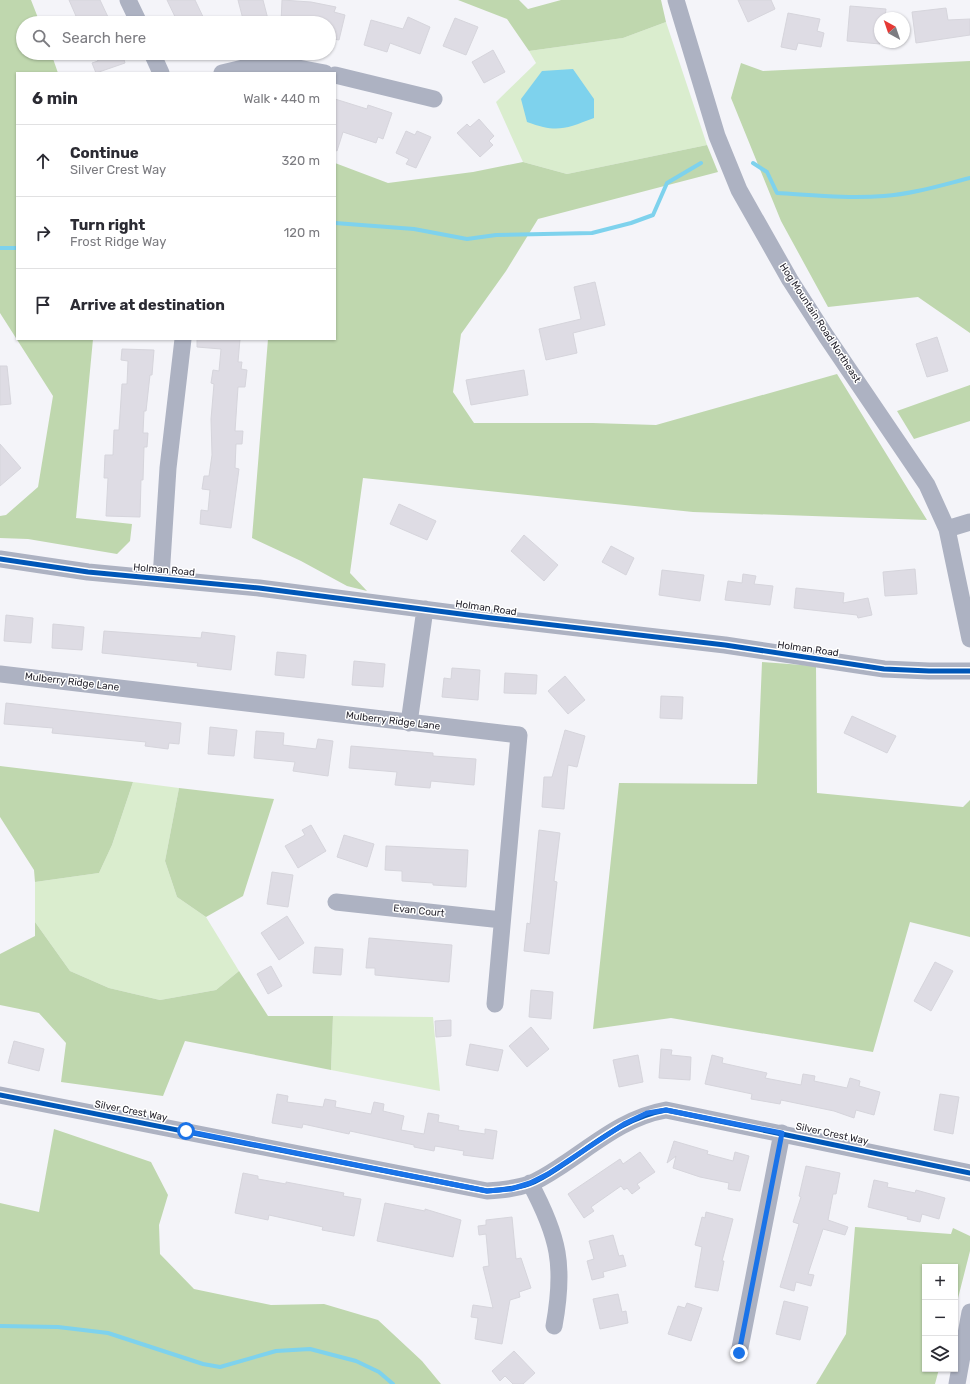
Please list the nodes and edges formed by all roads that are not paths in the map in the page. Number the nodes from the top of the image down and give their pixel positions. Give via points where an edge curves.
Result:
1 (128, 0) edge
2 (676, 0) edge
3 (135, 16) edge
4 (155, 60) edge
5 (161, 72) edge
6 (226, 72) edge
7 (320, 72) edge
8 (336, 75) edge
9 (434, 99) dead end
10 (184, 340) edge
11 (970, 522) edge
12 (947, 529) junction
13 (0, 560) edge
14 (161, 578) junction
15 (425, 609) junction
16 (970, 639) edge
17 (970, 671) edge
18 (0, 674) edge
19 (409, 723) junction
20 (336, 902) dead end
21 (502, 920) junction
22 (495, 1004) dead end
23 (0, 1095) edge
24 (782, 1133) junction
25 (970, 1173) edge
26 (530, 1183) junction
27 (970, 1312) edge
28 (554, 1326) dead end
29 (739, 1353) dead end
30 (957, 1384) edge

1 - 3 street
2 - 12 street, Hog Mountain Road Northeast via 717,136 739,190 810,311 927,485
4 - 5 street
6 - 7 street via 260,64 277,64
8 - 9 street
10 - 14 street via 168,468
11 - 12 street
12 - 16 street, Hog Mountain Road Northeast
13 - 14 street, Holman Road via 88,572
14 - 15 street, Holman Road
15 - 17 street, Holman Road via 725,645 884,669
15 - 19 street
18 - 19 street, Mulberry Ridge Lane
19 - 21 street, Mulberry Ridge Lane via 519,735
20 - 21 street, Evan Court
21 - 22 street, Mulberry Ridge Lane
23 - 26 street, Silver Crest Way via 487,1191 511,1189
24 - 25 street, Silver Crest Way
24 - 26 street, Silver Crest Way via 666,1110 647,1113 624,1124
24 - 29 street
26 - 28 street via 554,1235 560,1264 559,1299
27 - 30 street

